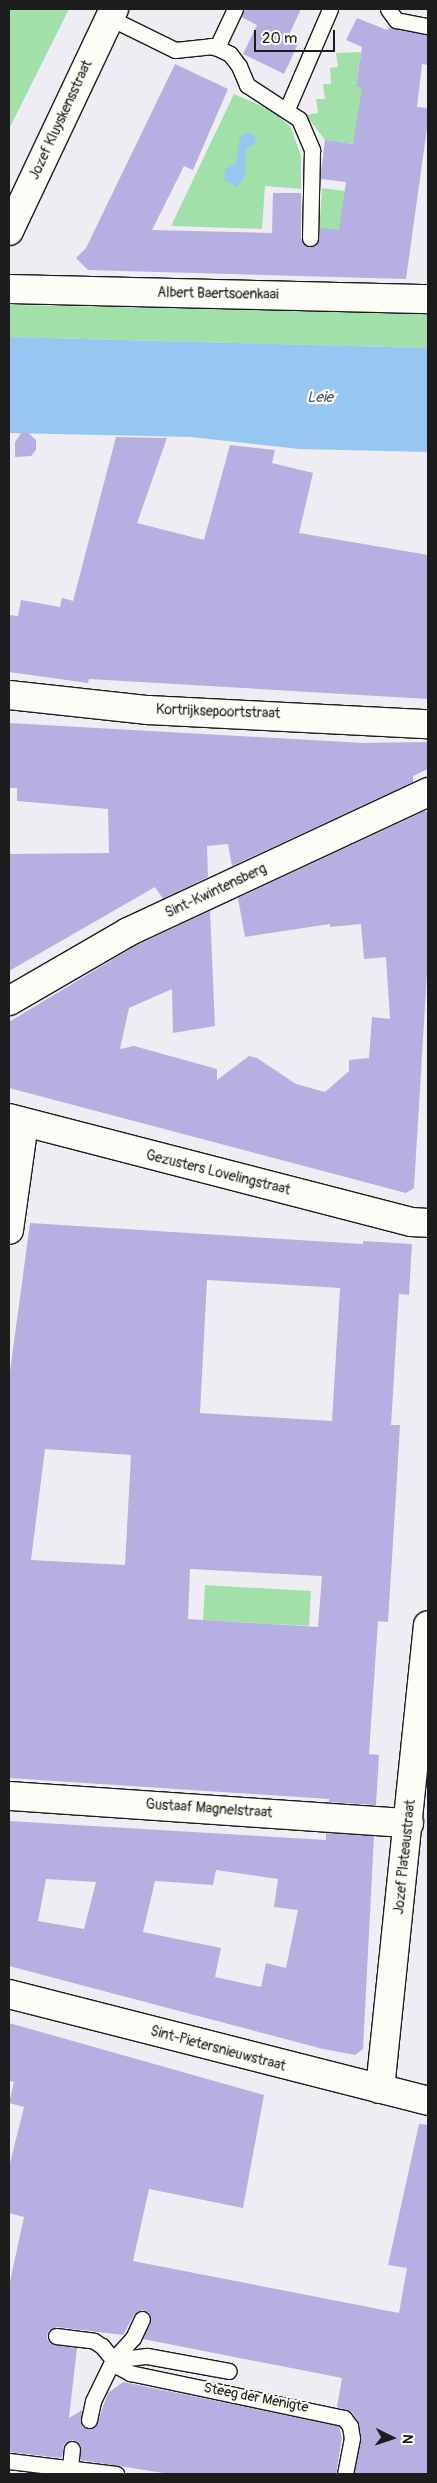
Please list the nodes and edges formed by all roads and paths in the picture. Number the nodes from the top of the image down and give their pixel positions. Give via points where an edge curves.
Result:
1 (235, 9) edge
2 (330, 9) edge
3 (388, 9) edge
4 (112, 13) edge
5 (428, 26) edge
6 (217, 47) junction
7 (287, 109) junction
8 (9, 231) edge
9 (310, 238) dead end
10 (9, 289) edge
11 (428, 299) edge
12 (9, 695) edge
13 (428, 724) edge
14 (428, 792) edge
15 (9, 1001) edge
16 (16, 1120) edge
17 (428, 1223) edge
18 (9, 1230) edge
19 (428, 1625) edge
20 (9, 1796) edge
21 (409, 1822) junction
22 (9, 1994) edge
23 (380, 2089) junction
24 (428, 2101) edge
25 (142, 2319) dead end
26 (56, 2336) dead end
27 (112, 2360) junction
28 (229, 2371) dead end
29 (89, 2420) dead end
30 (72, 2449) dead end
31 (9, 2461) edge
32 (70, 2467) junction
33 (116, 2474) edge
34 (345, 2474) edge

1 - 6 lane
2 - 7 lane
3 - 5 lane via 396,20
4 - 6 lane via 174,50
4 - 8 street, Jozef Kluyskensstraat
6 - 7 lane via 230,54 247,85
7 - 9 lane via 299,119 312,150
10 - 11 street, Albert Baertsoenkaai
12 - 13 street, Kortrijksepoortstraat via 148,710
14 - 15 street, Sint-Kwintensberg via 128,932
16 - 17 street, Gezusters Lovelingstraat via 411,1222
16 - 18 street
19 - 21 street, Jozef Plateaustraat
20 - 21 street, Gustaaf Magnelstraat
21 - 23 street, Jozef Plateaustraat
22 - 23 street, Sint-Pietersnieuwstraat
23 - 24 street, Sint-Pietersnieuwstraat
25 - 27 lane via 133,2338
26 - 27 lane, Steeg der Menigte via 94,2342 102,2346
27 - 28 lane, Steeg der Menigte via 147,2356
27 - 29 lane via 93,2401
27 - 34 lane, Steeg der Menigte via 130,2373 344,2418 350,2426 352,2438
30 - 32 lane
31 - 32 lane
32 - 33 lane

